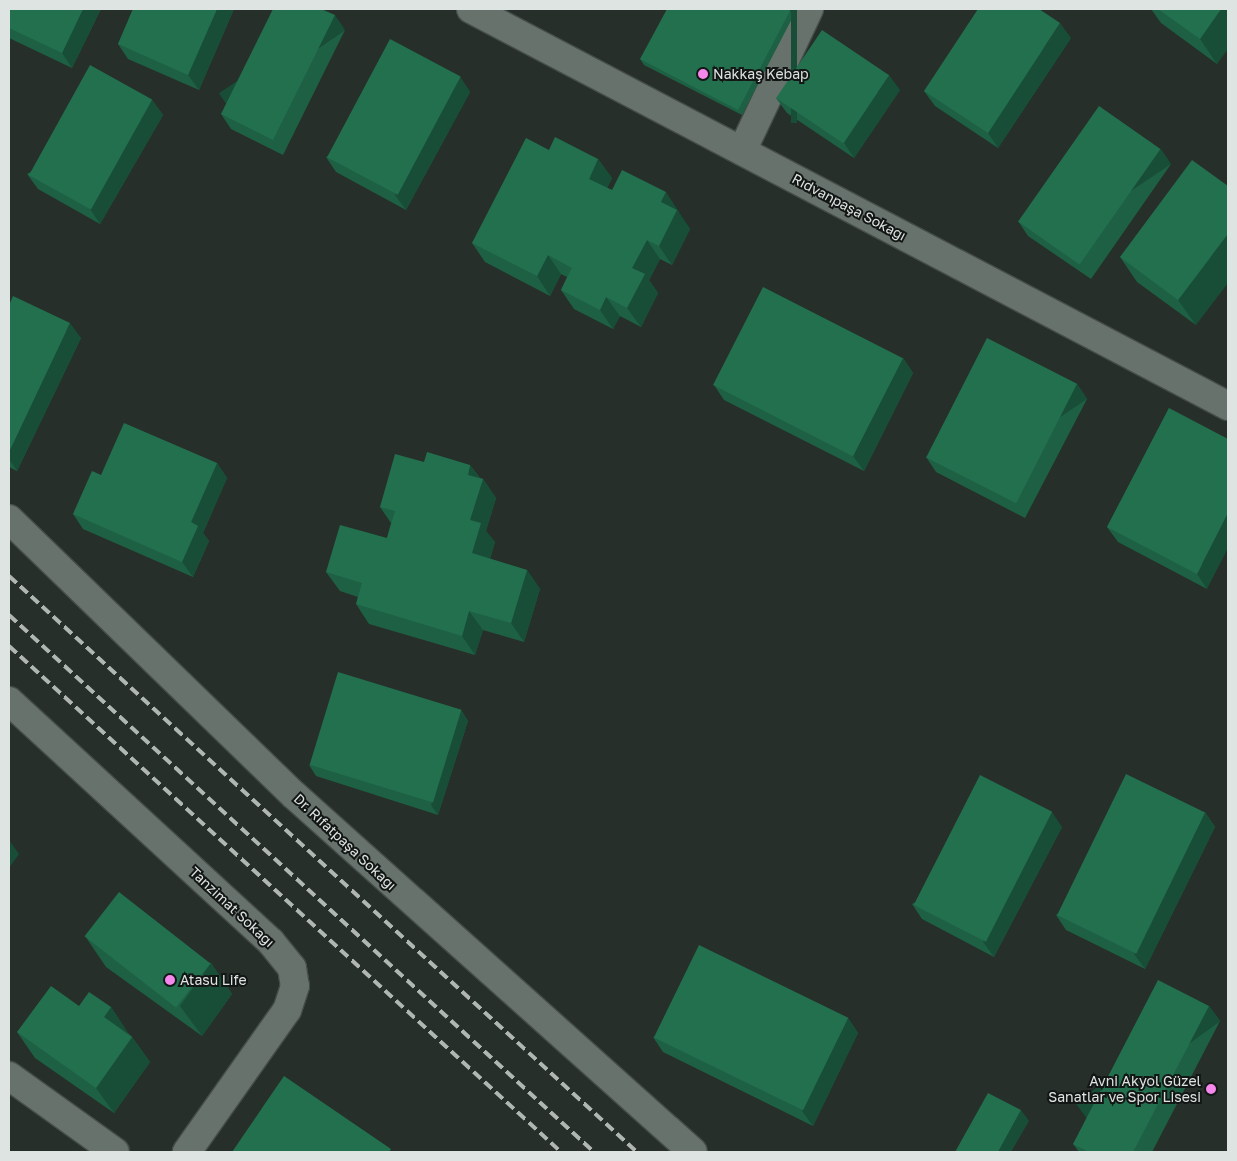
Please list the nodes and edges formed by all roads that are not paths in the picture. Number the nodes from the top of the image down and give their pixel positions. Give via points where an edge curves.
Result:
1 (471, 9) edge
2 (809, 9) edge
3 (742, 151) junction
4 (1228, 406) edge
5 (9, 519) edge
6 (9, 701) edge
7 (9, 1076) edge
8 (115, 1152) edge
9 (187, 1152) edge
10 (693, 1152) edge

1 - 3 street, Rıdvanpaşa Sokağı
2 - 3 street
3 - 4 street, Rıdvanpaşa Sokağı
5 - 10 street, Dr. Rıfatpaşa Sokağı via 294,795
6 - 9 street, Tanzimat Sokağı via 272,942 292,968 295,986 287,1010
7 - 8 street

